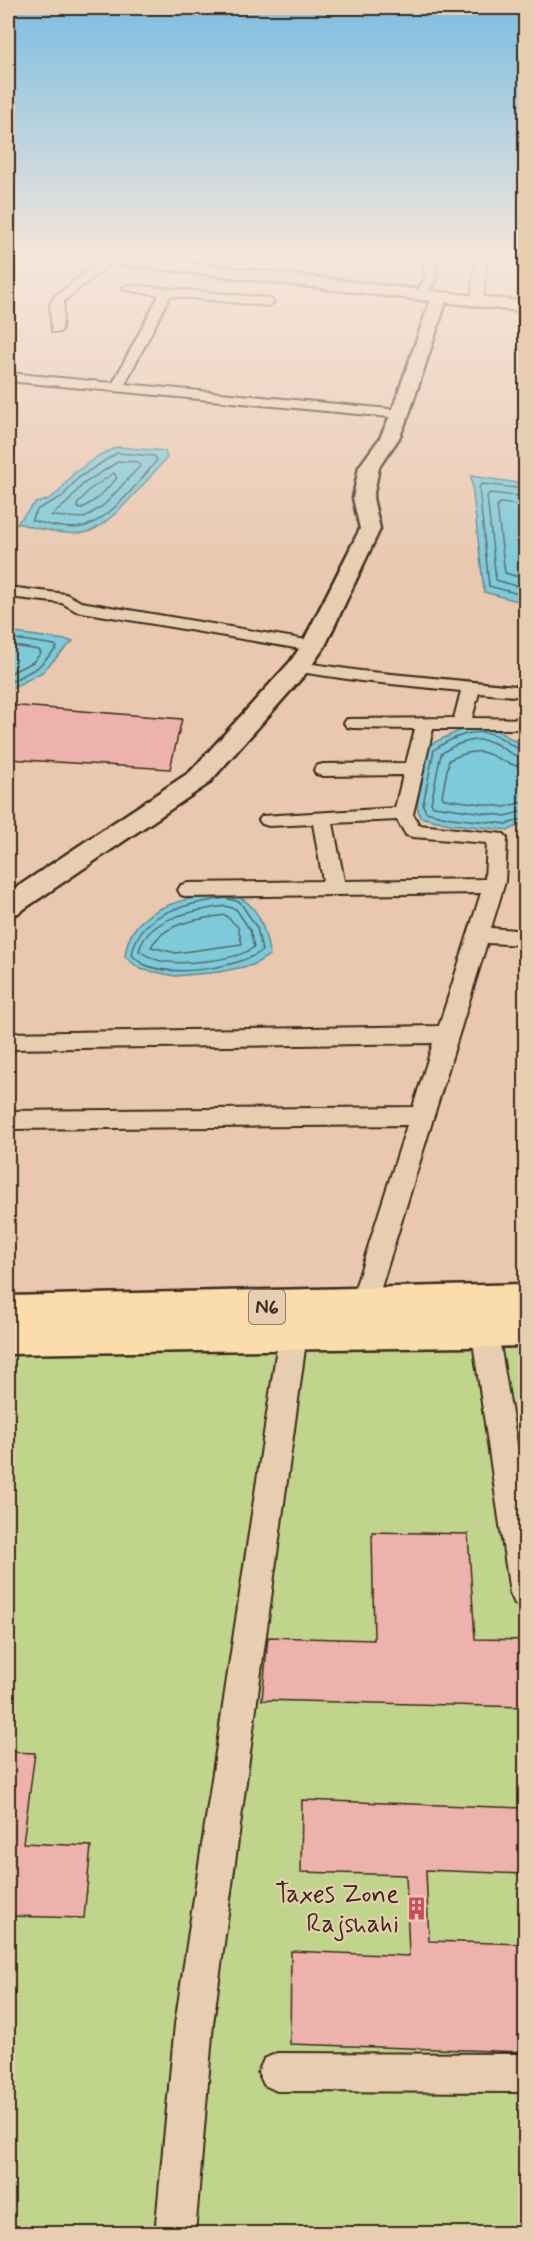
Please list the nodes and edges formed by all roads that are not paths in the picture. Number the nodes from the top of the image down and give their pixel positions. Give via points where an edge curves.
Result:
1 (130, 363) edge
2 (413, 363) edge
3 (8, 376) edge
4 (117, 388) junction
5 (400, 414) junction
6 (8, 592) edge
7 (313, 646) junction
8 (299, 667) junction
9 (471, 688) junction
10 (525, 692) edge
11 (353, 723) dead end
12 (462, 723) junction
13 (425, 724) junction
14 (525, 724) edge
15 (415, 769) junction
16 (323, 770) dead end
17 (403, 814) junction
18 (322, 818) junction
19 (268, 820) dead end
20 (494, 886) junction
21 (335, 889) junction
22 (188, 890) dead end
23 (8, 906) edge
24 (478, 935) junction
25 (525, 938) edge
26 (446, 1034) junction
27 (8, 1041) edge
28 (421, 1116) junction
29 (8, 1119) edge
30 (525, 1300) edge
31 (363, 1304) junction
32 (8, 1312) edge
33 (483, 1316) junction
34 (525, 1330) edge
35 (293, 1334) junction
36 (8, 1338) edge
37 (525, 1593) edge
38 (278, 2072) dead end
39 (525, 2073) edge
40 (175, 2234) edge

1 - 4 street
2 - 5 street
3 - 4 street
4 - 5 street
5 - 7 street via 369,467 363,498 370,529
6 - 7 street via 66,599 76,606
7 - 8 street
8 - 9 street
8 - 23 street via 199,778
9 - 10 street
9 - 12 street
11 - 13 street
12 - 13 street
12 - 14 street
13 - 15 street
15 - 16 street
15 - 17 street
17 - 18 street
17 - 20 street via 413,831 496,838
18 - 19 street
18 - 21 street
20 - 21 street
20 - 24 street
21 - 22 street
24 - 25 street
24 - 26 street
26 - 27 street
26 - 28 street
28 - 29 street
28 - 31 street
30 - 33 highway, N6
31 - 32 highway, N6
31 - 33 highway, N6
33 - 34 highway, N6
33 - 35 highway, N6
33 - 37 street
35 - 36 highway, N6
35 - 40 street via 194,2024
38 - 39 street

